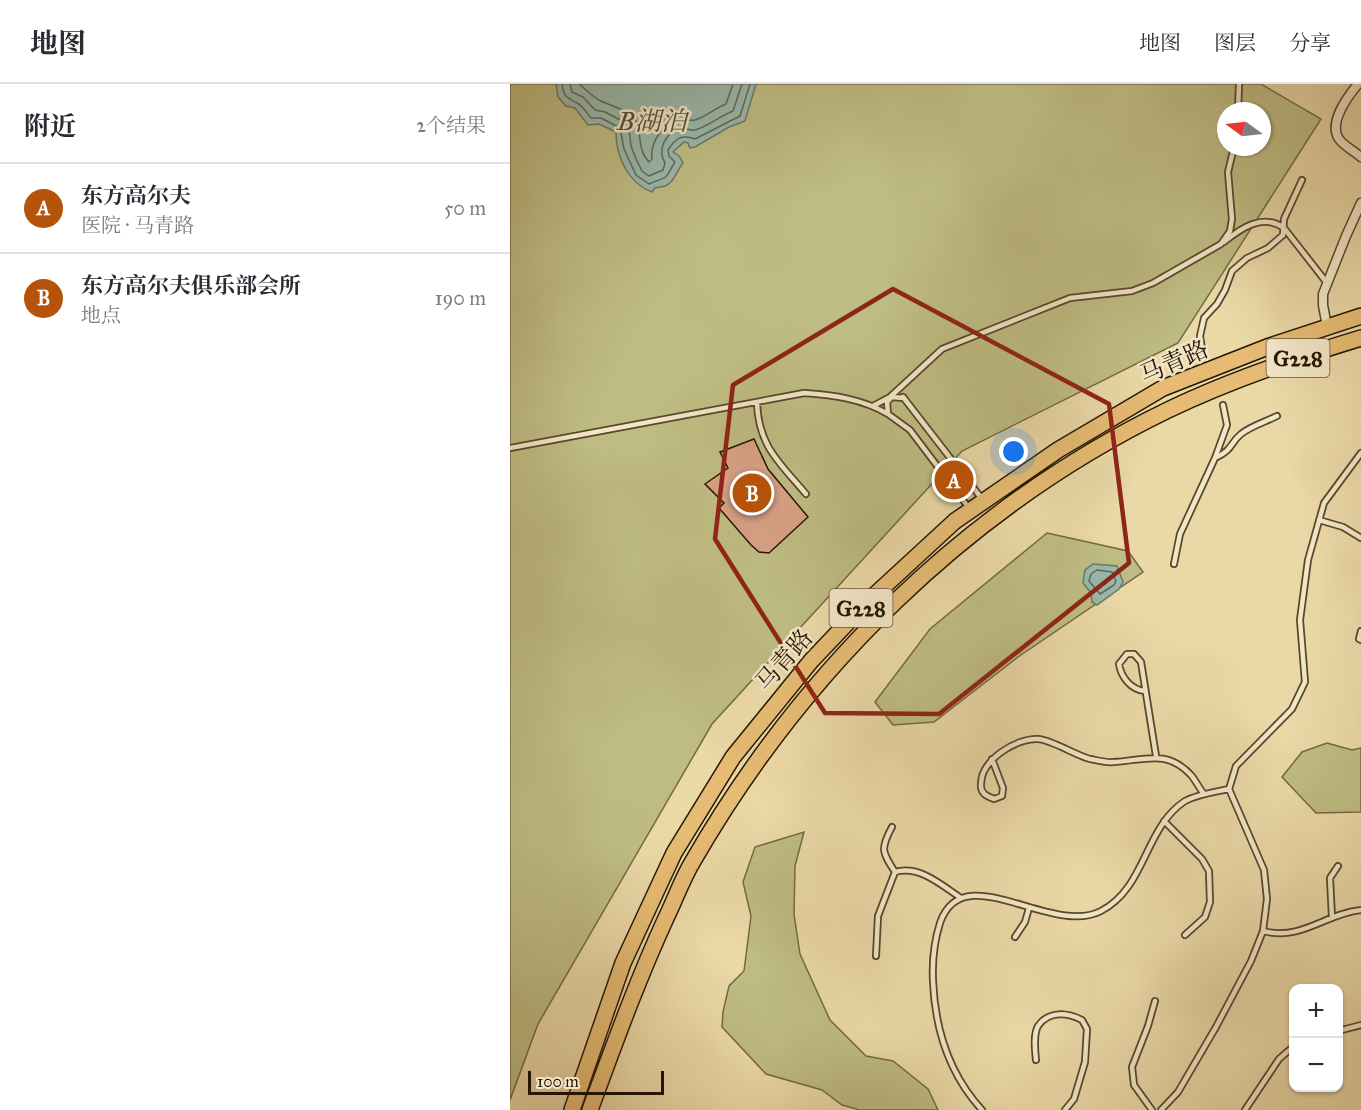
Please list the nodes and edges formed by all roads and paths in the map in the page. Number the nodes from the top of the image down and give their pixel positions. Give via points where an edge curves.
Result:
1 (1239, 84) edge
2 (1358, 84) edge
3 (1238, 102) edge
4 (1232, 156) edge
5 (1361, 157) edge
6 (1302, 180) dead end
7 (1361, 203) edge
8 (1284, 228) junction
9 (1221, 244) junction
10 (1328, 283) junction
11 (1361, 316) edge
12 (1327, 327) junction
13 (1361, 338) edge
14 (1202, 349) dead end
15 (898, 390) junction
16 (904, 398) junction
17 (757, 402) junction
18 (1223, 405) dead end
19 (873, 406) junction
20 (888, 414) junction
21 (1277, 416) dead end
22 (510, 448) edge
23 (1361, 453) edge
24 (1215, 458) junction
25 (806, 494) dead end
26 (977, 506) junction
27 (1319, 520) junction
28 (1361, 538) edge
29 (1174, 564) dead end
30 (1361, 631) edge
31 (1361, 640) edge
32 (1144, 691) junction
33 (1156, 756) junction
34 (992, 759) junction
35 (1229, 789) junction
36 (1204, 794) junction
37 (1164, 821) junction
38 (892, 827) dead end
39 (1338, 866) dead end
40 (895, 872) junction
41 (961, 898) junction
42 (1029, 908) junction
43 (1361, 910) edge
44 (1332, 918) junction
45 (1263, 931) junction
46 (1185, 935) dead end
47 (1015, 937) dead end
48 (876, 956) dead end
49 (1155, 1001) dead end
50 (1361, 1025) edge
51 (1343, 1030) edge
52 (1289, 1050) edge
53 (1036, 1060) dead end
54 (572, 1110) edge
55 (590, 1110) edge
56 (982, 1110) edge
57 (1065, 1110) edge
58 (1152, 1110) edge
59 (1161, 1110) edge
60 (1245, 1110) edge

1 - 3 lane
2 - 5 street via 1348,97 1335,133
4 - 9 lane via 1228,172 1232,219 1230,231
6 - 8 lane via 1284,219
7 - 10 street
8 - 9 lane via 1262,221 1236,232
8 - 10 lane
8 - 14 lane via 1280,240 1246,258 1232,271 1217,304 1204,318
9 - 15 lane via 1132,291 1070,298 942,349
10 - 12 street via 1323,305
11 - 12 highway, 马青路 / G228
12 - 26 highway, 马青路 / G228 via 1163,388 1058,450
13 - 55 highway, 马青路 / G228 via 1276,364 1168,410 1068,465 967,537 876,620 822,677 747,773 691,864 641,972
15 - 16 lane
15 - 19 lane
16 - 20 lane via 892,397 887,402
16 - 26 lane
17 - 19 lane via 804,393
17 - 22 lane
17 - 25 lane via 760,430 770,452
18 - 24 lane via 1227,425
19 - 20 lane
20 - 26 lane via 910,430
21 - 24 lane via 1239,436 1232,447
23 - 27 lane via 1324,503
24 - 29 lane via 1180,534
26 - 54 highway, 马青路 / G228 via 955,521 850,620 811,661 733,757 674,853 623,963
27 - 28 lane via 1343,527
27 - 35 lane via 1308,560 1300,620 1305,682 1292,709 1236,766
30 - 31 lane
32 - 32 lane via 1141,662 1134,654 1127,654 1119,664 1120,671 1135,688
32 - 33 lane
33 - 34 lane via 1111,763 1038,739
33 - 36 lane via 1173,761
34 - 34 lane via 1003,788 1002,796 994,799 980,788 981,775
35 - 36 lane
35 - 45 lane via 1264,870 1267,898
36 - 37 lane via 1187,800
37 - 42 lane via 1126,890 1100,912 1080,917
37 - 46 lane via 1209,871 1210,902 1205,917
38 - 40 lane via 883,853
39 - 44 lane via 1330,878
40 - 41 lane via 905,869 927,875
40 - 48 lane via 878,916
41 - 42 lane via 991,896
41 - 56 lane via 954,900 943,915 934,942 934,1001 940,1036 956,1075
42 - 47 lane
43 - 44 lane
44 - 45 lane via 1301,932 1277,935
45 - 59 lane via 1216,1027 1178,1092
49 - 58 lane via 1132,1066 1134,1085
50 - 51 lane
52 - 60 lane
53 - 57 lane via 1038,1026 1048,1017 1062,1013 1082,1020 1087,1029 1085,1062 1074,1099

